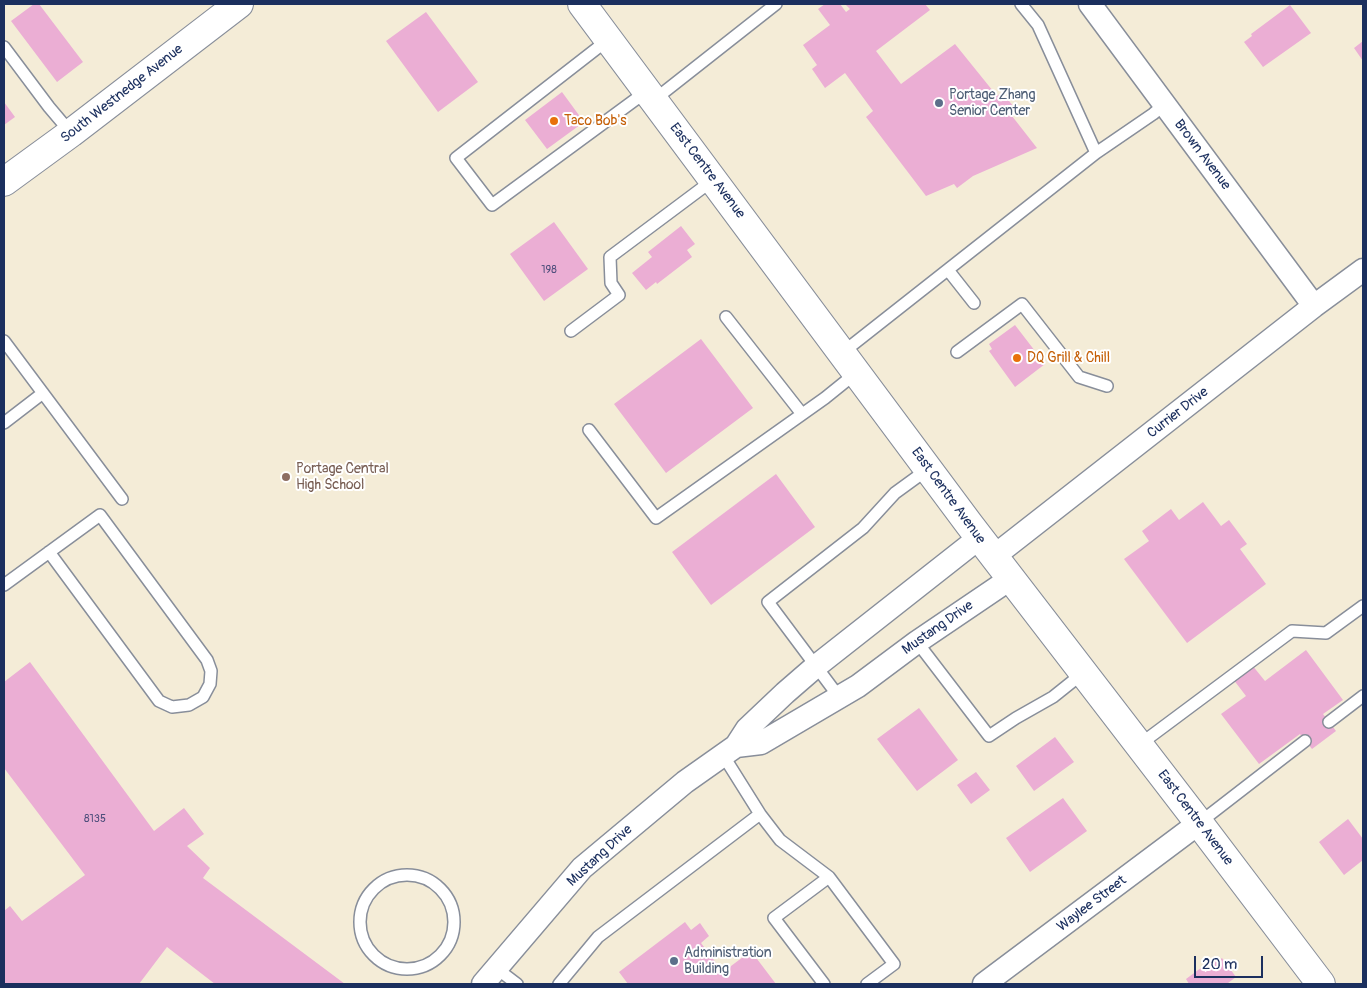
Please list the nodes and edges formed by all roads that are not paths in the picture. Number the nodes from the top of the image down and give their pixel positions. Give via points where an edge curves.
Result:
1 (239, 4) edge
2 (582, 4) edge
3 (776, 4) edge
4 (1021, 4) edge
5 (1090, 4) edge
6 (609, 39) junction
7 (4, 47) edge
8 (650, 95) junction
9 (1165, 104) junction
10 (71, 133) junction
11 (1096, 153) junction
12 (713, 180) junction
13 (4, 182) edge
14 (948, 270) junction
15 (1363, 270) edge
16 (974, 304) dead end
17 (1314, 306) junction
18 (726, 317) dead end
19 (571, 331) dead end
20 (4, 341) edge
21 (957, 352) dead end
22 (849, 363) junction
23 (1107, 386) dead end
24 (43, 394) junction
25 (802, 414) junction
26 (4, 423) edge
27 (589, 430) dead end
28 (928, 469) junction
29 (122, 499) dead end
30 (986, 548) junction
31 (49, 552) junction
32 (1010, 579) junction
33 (4, 585) edge
34 (1363, 606) edge
35 (917, 642) junction
36 (815, 667) junction
37 (1083, 674) junction
38 (1363, 696) edge
39 (839, 697) junction
40 (1329, 722) dead end
41 (1305, 741) dead end
42 (1139, 745) junction
43 (729, 751) junction
44 (760, 814) junction
45 (1199, 823) junction
46 (829, 877) junction
47 (373, 955) joint
48 (490, 976) edge
49 (517, 984) edge
50 (559, 984) edge
51 (824, 984) edge
52 (867, 984) edge
53 (984, 984) edge
54 (1321, 984) edge

1 - 10 main road, South Westnedge Avenue
2 - 6 main road, East Centre Avenue
3 - 8 lane
4 - 11 lane via 1038,25
5 - 9 street, Brown Avenue
6 - 8 main road, East Centre Avenue
6 - 8 lane via 456,158 492,205
7 - 10 lane
8 - 12 main road, East Centre Avenue
9 - 11 lane
9 - 17 street, Brown Avenue
10 - 13 main road, South Westnedge Avenue
11 - 14 lane
12 - 19 lane via 610,257 611,283 619,295
12 - 22 main road, East Centre Avenue
14 - 16 lane
14 - 22 lane
15 - 17 street, Currier Drive
17 - 30 street, Currier Drive
18 - 25 lane
20 - 24 lane
21 - 23 lane via 1022,304 1079,377
22 - 25 lane
22 - 28 main road, East Centre Avenue
24 - 26 lane
24 - 29 lane
25 - 27 lane via 656,518
28 - 30 main road, East Centre Avenue
28 - 36 lane via 896,493 863,528 768,602
30 - 32 main road, East Centre Avenue
30 - 36 street, Mustang Drive
31 - 31 lane via 100,515 207,660 211,671 210,684 203,697 189,705 172,707 159,701
31 - 33 lane
32 - 35 street, Mustang Drive
32 - 37 main road, East Centre Avenue
34 - 42 lane via 1326,633 1292,631
35 - 37 lane via 989,736 1053,697
35 - 39 street, Mustang Drive
36 - 39 lane
36 - 43 street, Mustang Drive via 747,729
37 - 42 main road, East Centre Avenue
38 - 40 lane
39 - 43 street, Mustang Drive via 761,743
41 - 45 lane
42 - 45 main road, East Centre Avenue
43 - 44 lane
43 - 48 street, Mustang Drive via 685,782 582,868
44 - 46 lane via 780,840
44 - 50 lane via 598,937
45 - 53 street, Waylee Street
45 - 54 main road, East Centre Avenue
46 - 51 lane via 774,918
46 - 52 lane via 894,964
47 - 47 lane via 386,965 400,969 416,969 431,963 451,940 453,909 446,895 435,884 405,874 390,877 376,885 360,912 364,942
48 - 49 lane

